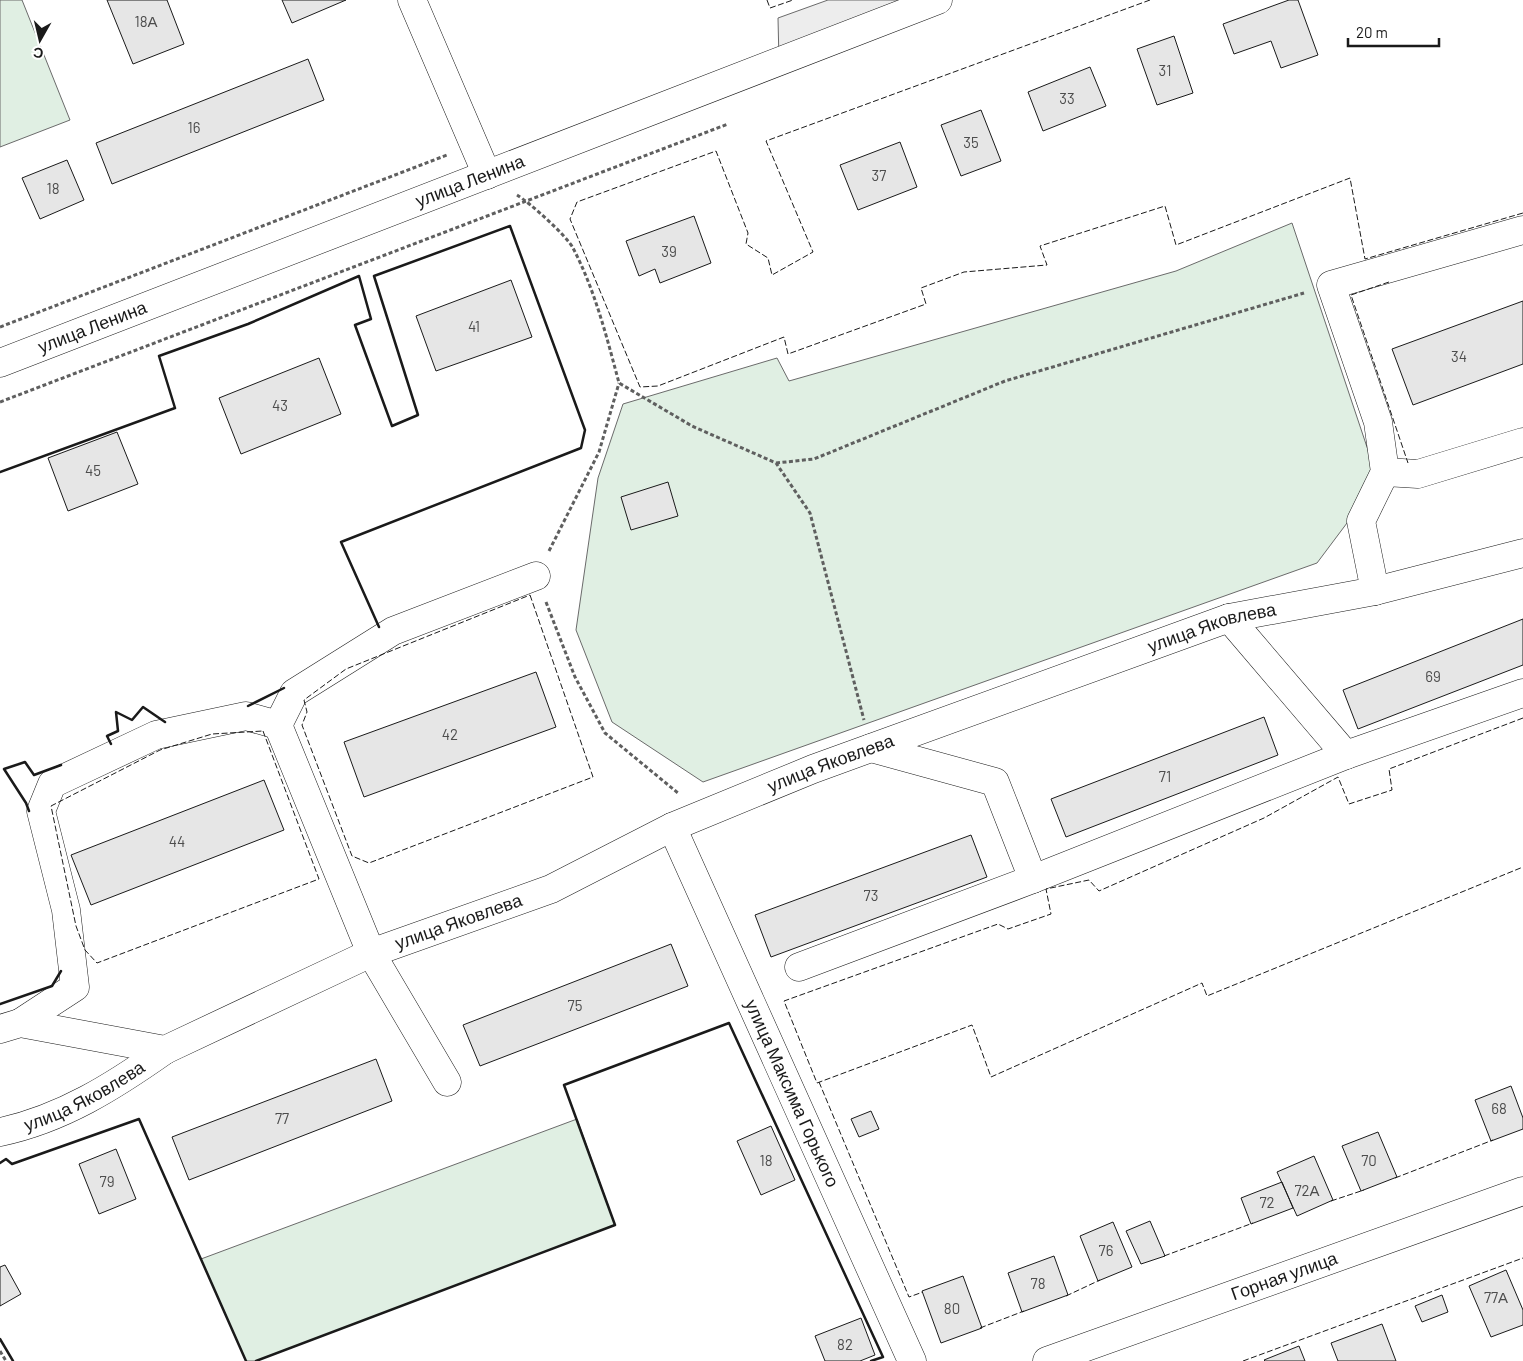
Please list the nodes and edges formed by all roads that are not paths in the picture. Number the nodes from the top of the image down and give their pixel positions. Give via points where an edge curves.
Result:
1 (412, 0) edge
2 (938, 0) edge
3 (487, 175) junction
4 (1523, 230) edge
5 (0, 363) edge
6 (1523, 442) edge
7 (1385, 472) junction
8 (1523, 553) edge
9 (536, 576) road end
10 (1375, 592) junction
11 (1229, 618) junction
12 (1523, 694) edge
13 (278, 725) junction
14 (871, 748) junction
15 (1346, 755) junction
16 (672, 827) junction
17 (1033, 879) junction
18 (371, 953) junction
19 (799, 967) dead end
20 (10, 1026) edge
21 (165, 1050) junction
22 (447, 1082) dead end
23 (0, 1132) edge
24 (1523, 1191) edge
25 (912, 1361) edge
26 (1047, 1361) edge

1 - 3 street
2 - 3 street, улица Ленина
3 - 5 street, улица Ленина
4 - 7 street via 1331,285 1378,422
6 - 7 street via 1418,474
7 - 10 street via 1361,521
8 - 10 street, улица Яковлева
9 - 13 street via 394,631 294,693
10 - 11 street, улица Яковлева
11 - 14 street, улица Яковлева
11 - 15 street
12 - 15 street
13 - 18 street
13 - 20 street via 246,716 156,735 52,784 41,810 66,910 75,987
14 - 16 street, улица Яковлева
14 - 17 street via 995,782
15 - 17 street
16 - 18 street, улица Яковлева via 552,889
16 - 25 street, улица Максима Горького
17 - 19 street
18 - 21 street, улица Яковлева
18 - 22 street
20 - 21 street, улица Яковлева
21 - 23 street, улица Яковлева via 106,1090 31,1126
24 - 26 street, Горная улица

